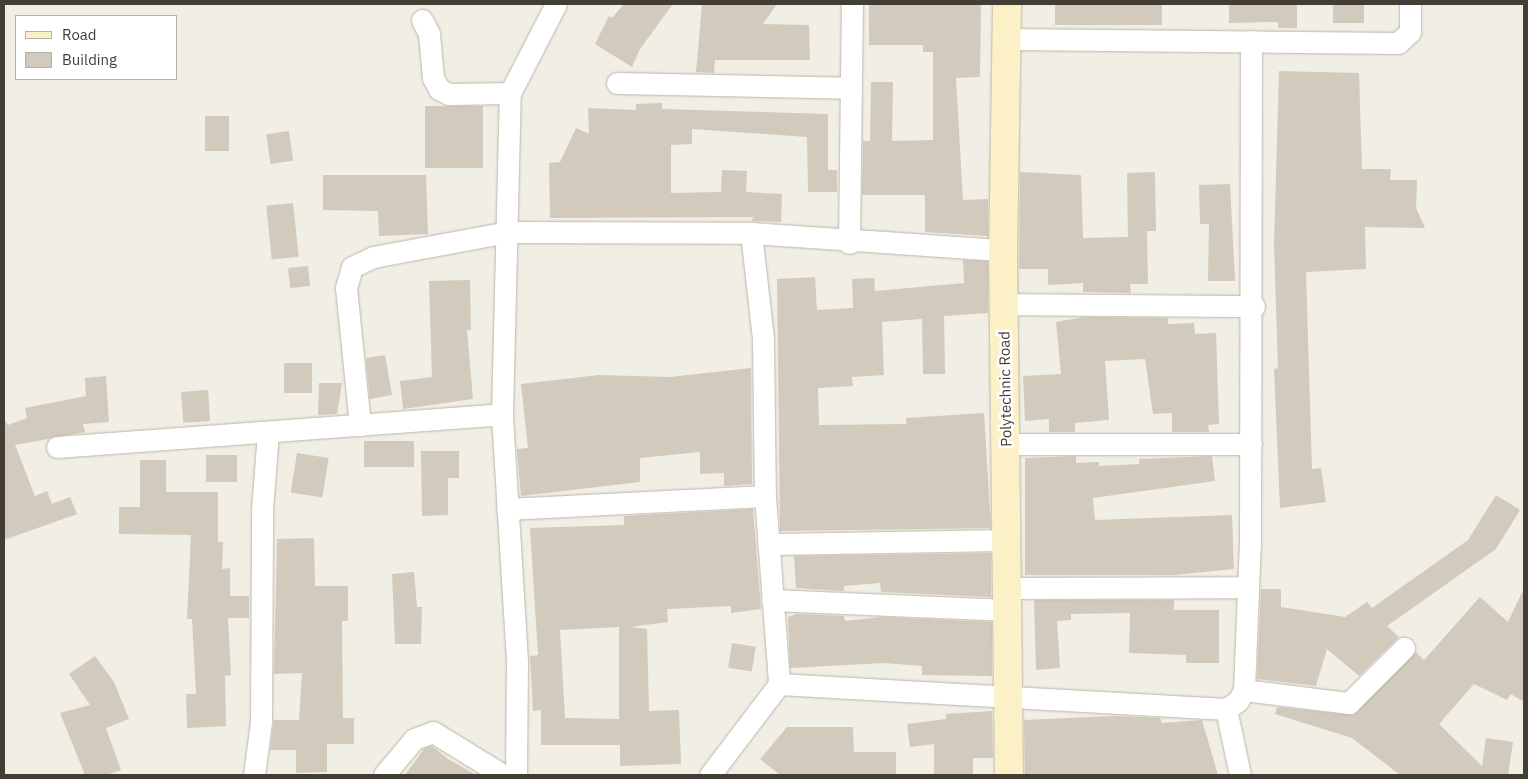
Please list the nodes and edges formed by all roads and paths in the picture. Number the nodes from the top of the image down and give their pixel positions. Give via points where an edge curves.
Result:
1 (556, 4) edge
2 (852, 4) edge
3 (1007, 4) edge
4 (1410, 4) edge
5 (422, 20) dead end
6 (1007, 39) junction
7 (1251, 42) junction
8 (617, 83) dead end
9 (851, 88) junction
10 (510, 93) junction
11 (508, 232) junction
12 (751, 233) junction
13 (849, 243) junction
14 (1003, 250) junction
15 (1004, 304) junction
16 (1254, 306) junction
17 (502, 414) junction
18 (360, 425) junction
19 (268, 432) junction
20 (1006, 444) junction
21 (1251, 444) junction
22 (57, 447) dead end
23 (764, 496) junction
24 (507, 509) junction
25 (1007, 540) junction
26 (768, 544) junction
27 (1247, 587) junction
28 (1008, 599) junction
29 (772, 600) junction
30 (1404, 648) dead end
31 (779, 684) junction
32 (1244, 690) junction
33 (1010, 696) junction
34 (1226, 709) junction
35 (254, 775) edge
36 (384, 775) edge
37 (502, 775) edge
38 (516, 775) edge
39 (710, 775) edge
40 (1009, 775) edge
41 (1240, 775) edge

1 - 10 street
2 - 9 street
3 - 6 street, Polytechnic Road
4 - 7 street via 1410,32 1398,42
5 - 10 street via 429,34 433,78 439,89 450,94
6 - 7 street
6 - 14 street, Polytechnic Road
7 - 16 street
8 - 9 street
9 - 13 street
10 - 11 street
11 - 12 street
11 - 17 street
11 - 18 street via 373,257 352,267 346,288
12 - 13 street
12 - 23 street via 763,339
13 - 14 street
14 - 15 street, Polytechnic Road
15 - 16 street
15 - 20 street, Polytechnic Road
16 - 21 street
17 - 18 street
17 - 24 street
18 - 19 street
19 - 22 street
19 - 35 street via 262,510 261,722
20 - 21 street
20 - 25 street, Polytechnic Road
21 - 27 street
23 - 24 street
23 - 26 street
24 - 38 street via 517,660
25 - 26 street
25 - 28 street, Polytechnic Road
26 - 29 street
27 - 28 street
27 - 32 street
28 - 29 street
28 - 33 street, Polytechnic Road
29 - 31 street
30 - 32 street via 1349,703
31 - 33 street
31 - 39 street
32 - 34 street
33 - 34 street
33 - 40 street, Polytechnic Road
34 - 41 street
36 - 37 street via 414,739 433,732

